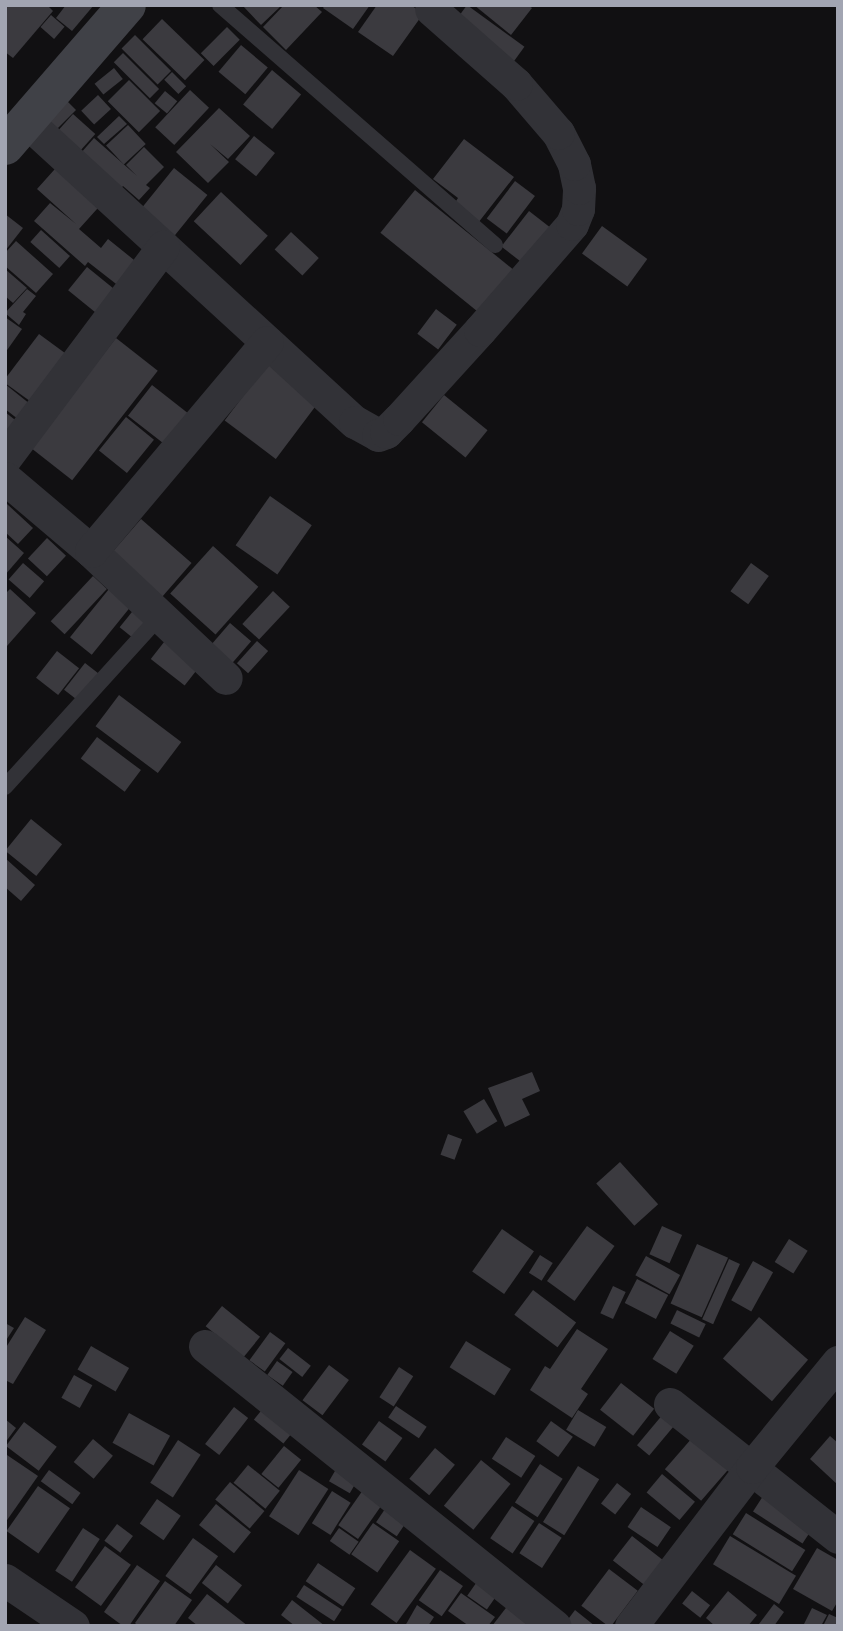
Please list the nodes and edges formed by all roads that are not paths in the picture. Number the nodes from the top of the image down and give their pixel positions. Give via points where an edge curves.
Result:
1 (127, 5) edge
2 (220, 5) edge
3 (431, 7) edge
4 (16, 134) edge
5 (495, 244) dead end
6 (163, 247) junction
7 (267, 342) junction
8 (5, 458) edge
9 (5, 478) edge
10 (91, 551) junction
11 (160, 616) junction
12 (226, 678) dead end
13 (5, 787) edge
14 (205, 1346) dead end
15 (838, 1362) edge
16 (670, 1404) dead end
17 (752, 1466) junction
18 (838, 1537) edge
19 (5, 1580) edge
20 (73, 1626) edge
21 (555, 1626) edge
22 (631, 1626) edge

1 - 4 street
2 - 5 lane
3 - 7 street via 516,83 558,133 574,164 579,188 572,225 386,432 378,435 355,422
4 - 6 street
6 - 7 street
6 - 8 street
7 - 10 street
9 - 10 street
10 - 11 street
11 - 12 street
11 - 13 lane
14 - 21 street
15 - 17 street
16 - 17 street
17 - 18 street
17 - 22 street
19 - 20 street

